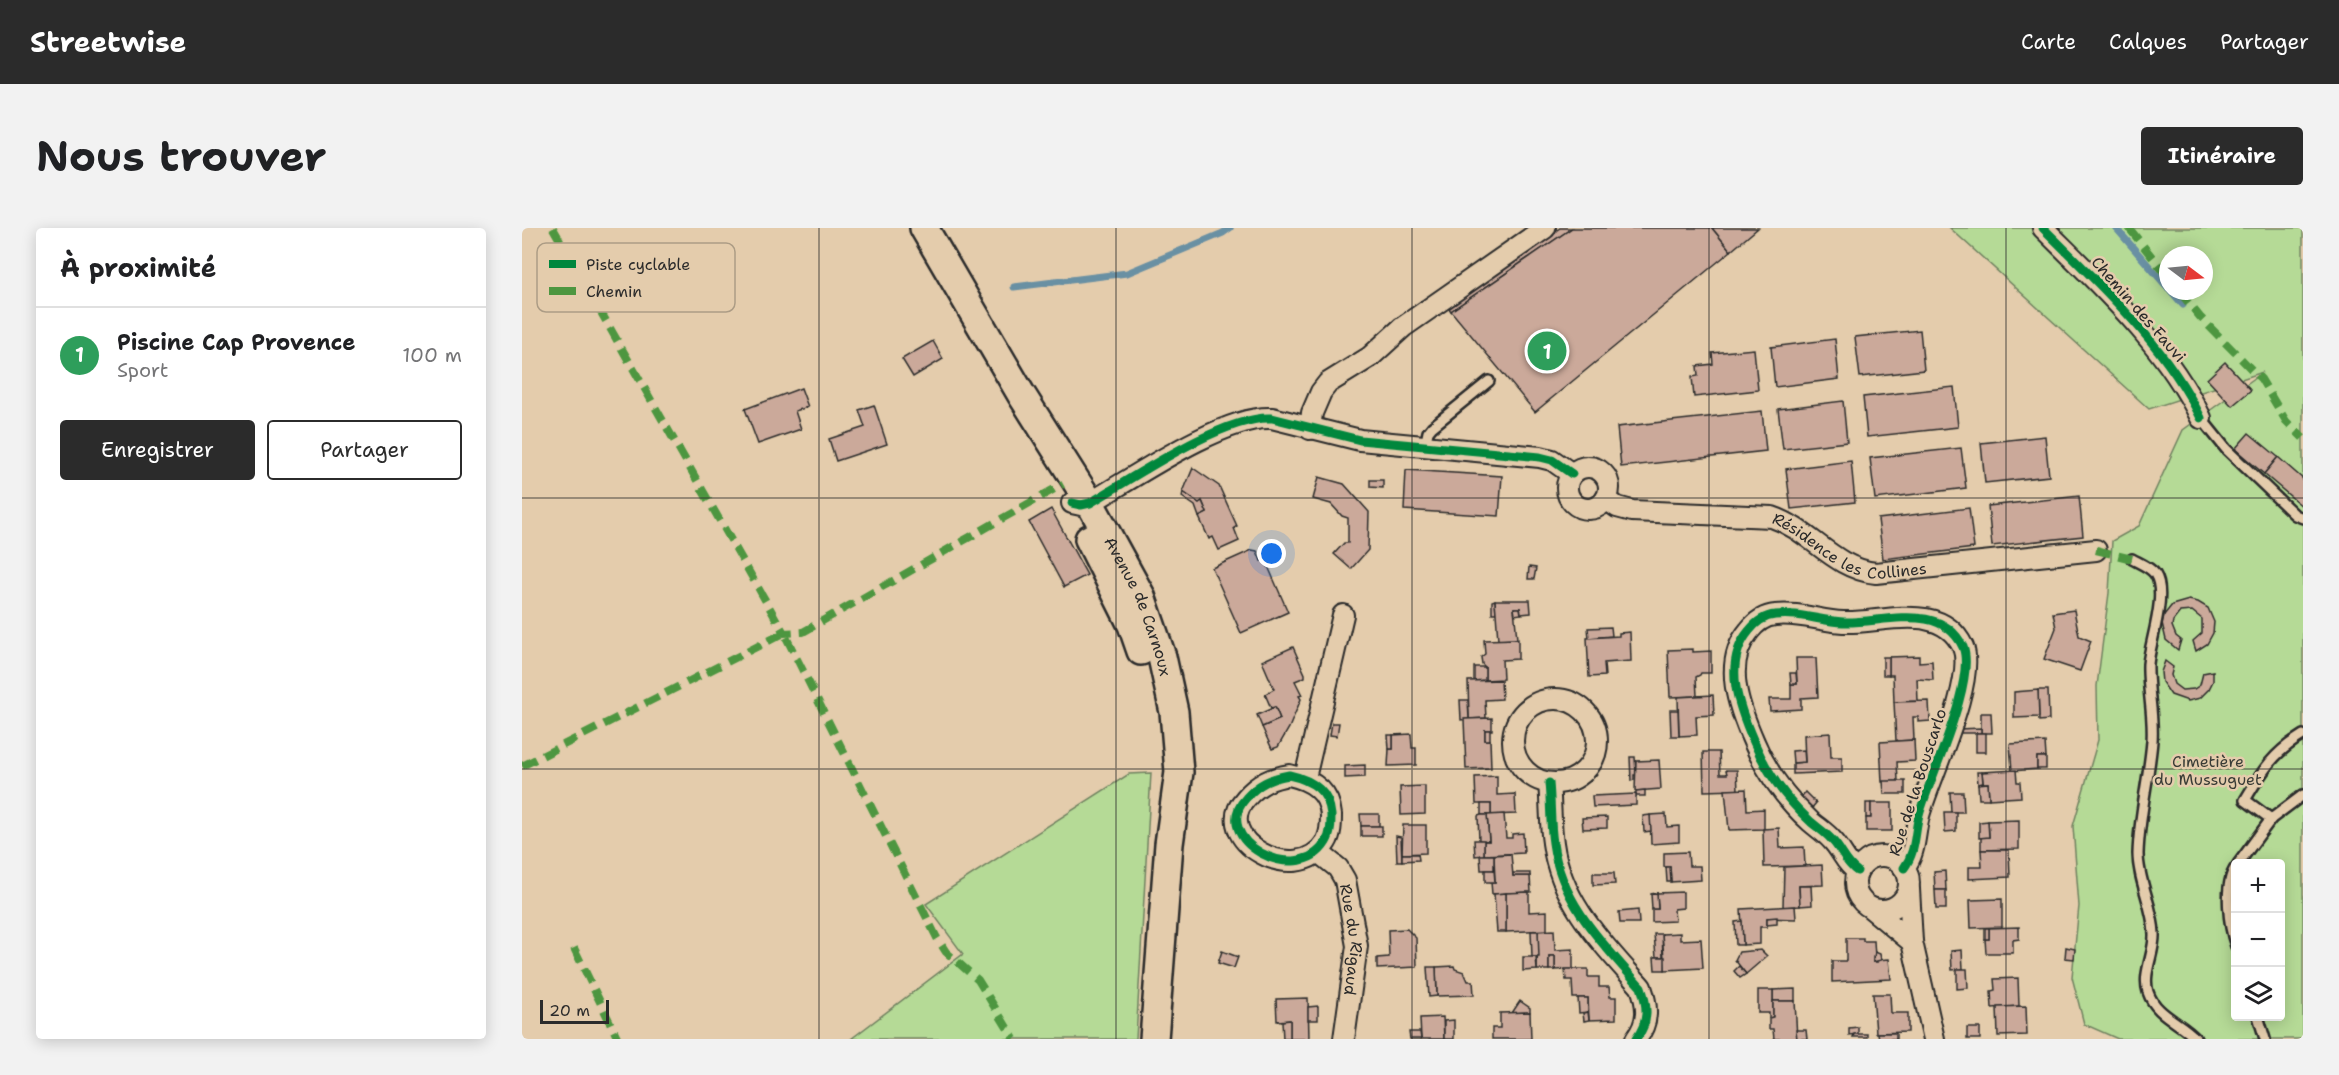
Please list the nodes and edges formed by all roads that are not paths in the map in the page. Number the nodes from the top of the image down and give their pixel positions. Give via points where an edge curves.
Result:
1 (924, 228) edge
2 (934, 228) edge
3 (1545, 228) edge
4 (2043, 228) edge
5 (969, 302) junction
6 (1489, 381) dead end
7 (2201, 418) joint
8 (1310, 429) junction
9 (1425, 446) junction
10 (1572, 474) junction
11 (1606, 499) junction
12 (1081, 503) junction
13 (2303, 518) edge
14 (2096, 550) dead end
15 (2132, 559) dead end
16 (1343, 615) dead end
17 (2303, 735) edge
18 (1305, 778) junction
19 (1550, 783) junction
20 (2303, 795) edge
21 (2271, 819) junction
22 (1318, 852) junction
23 (2242, 859) edge
24 (1904, 868) junction
25 (1857, 871) junction
26 (2231, 880) edge
27 (1909, 889) junction
28 (1872, 909) junction
29 (2231, 921) edge
30 (1912, 942) junction
31 (2259, 1021) edge
32 (1154, 1039) edge
33 (1344, 1039) edge
34 (1636, 1039) edge
35 (1934, 1039) edge
36 (2196, 1039) edge
37 (2265, 1039) edge

1 - 5 main road, Avenue de Carnoux
2 - 5 main road, Avenue de Carnoux
3 - 8 street via 1403,327 1370,357 1328,383 1312,413
4 - 7 street, Chemin des Fauvi via 2113,297 2181,379
5 - 12 main road, Avenue de Carnoux
6 - 9 lane via 1432,427
7 - 13 lane via 2226,449
8 - 9 street via 1345,438
8 - 12 street via 1272,418 1247,420 1210,434
9 - 10 street via 1540,457
10 - 11 street via 1584,467 1598,469 1609,485
10 - 11 street via 1567,487 1576,505 1589,509
11 - 14 street, Résidence les Collines via 1632,511 1772,517 1785,521 1843,563 1859,571 1876,573
12 - 32 main road, Avenue de Carnoux via 1141,596 1162,657 1174,712 1179,772 1169,844
15 - 36 lane via 2155,574 2159,600 2149,661 2152,739 2138,855 2155,936 2147,975 2148,991 2164,1015
16 - 18 street
17 - 21 lane via 2283,747 2245,800
18 - 22 street via 1320,789 1330,805 1331,825
18 - 22 street via 1271,778 1252,790 1239,806 1236,821 1241,837 1253,849 1272,858 1306,860
19 - 19 street via 1564,783 1577,777 1595,755 1594,727 1578,706 1566,701 1540,702 1524,714 1514,731 1516,758 1530,775
19 - 34 street via 1553,844 1563,881 1578,912 1641,987 1647,1014
20 - 21 lane
21 - 23 lane
22 - 33 street, Rue du Rigaud via 1338,868 1345,880 1357,946
24 - 25 street via 1895,859 1878,856
24 - 25 street, Rue de la Bouscarlo via 1911,859 1919,813 1957,708 1966,664 1963,649 1950,630 1917,618 1842,622 1794,614 1759,620 1747,633 1734,671 1748,729 1765,767 1784,794 1832,840
24 - 27 street
25 - 28 street via 1858,897
26 - 29 lane
27 - 28 street via 1899,905 1890,910
27 - 30 street
28 - 30 street
30 - 35 street
31 - 37 lane

